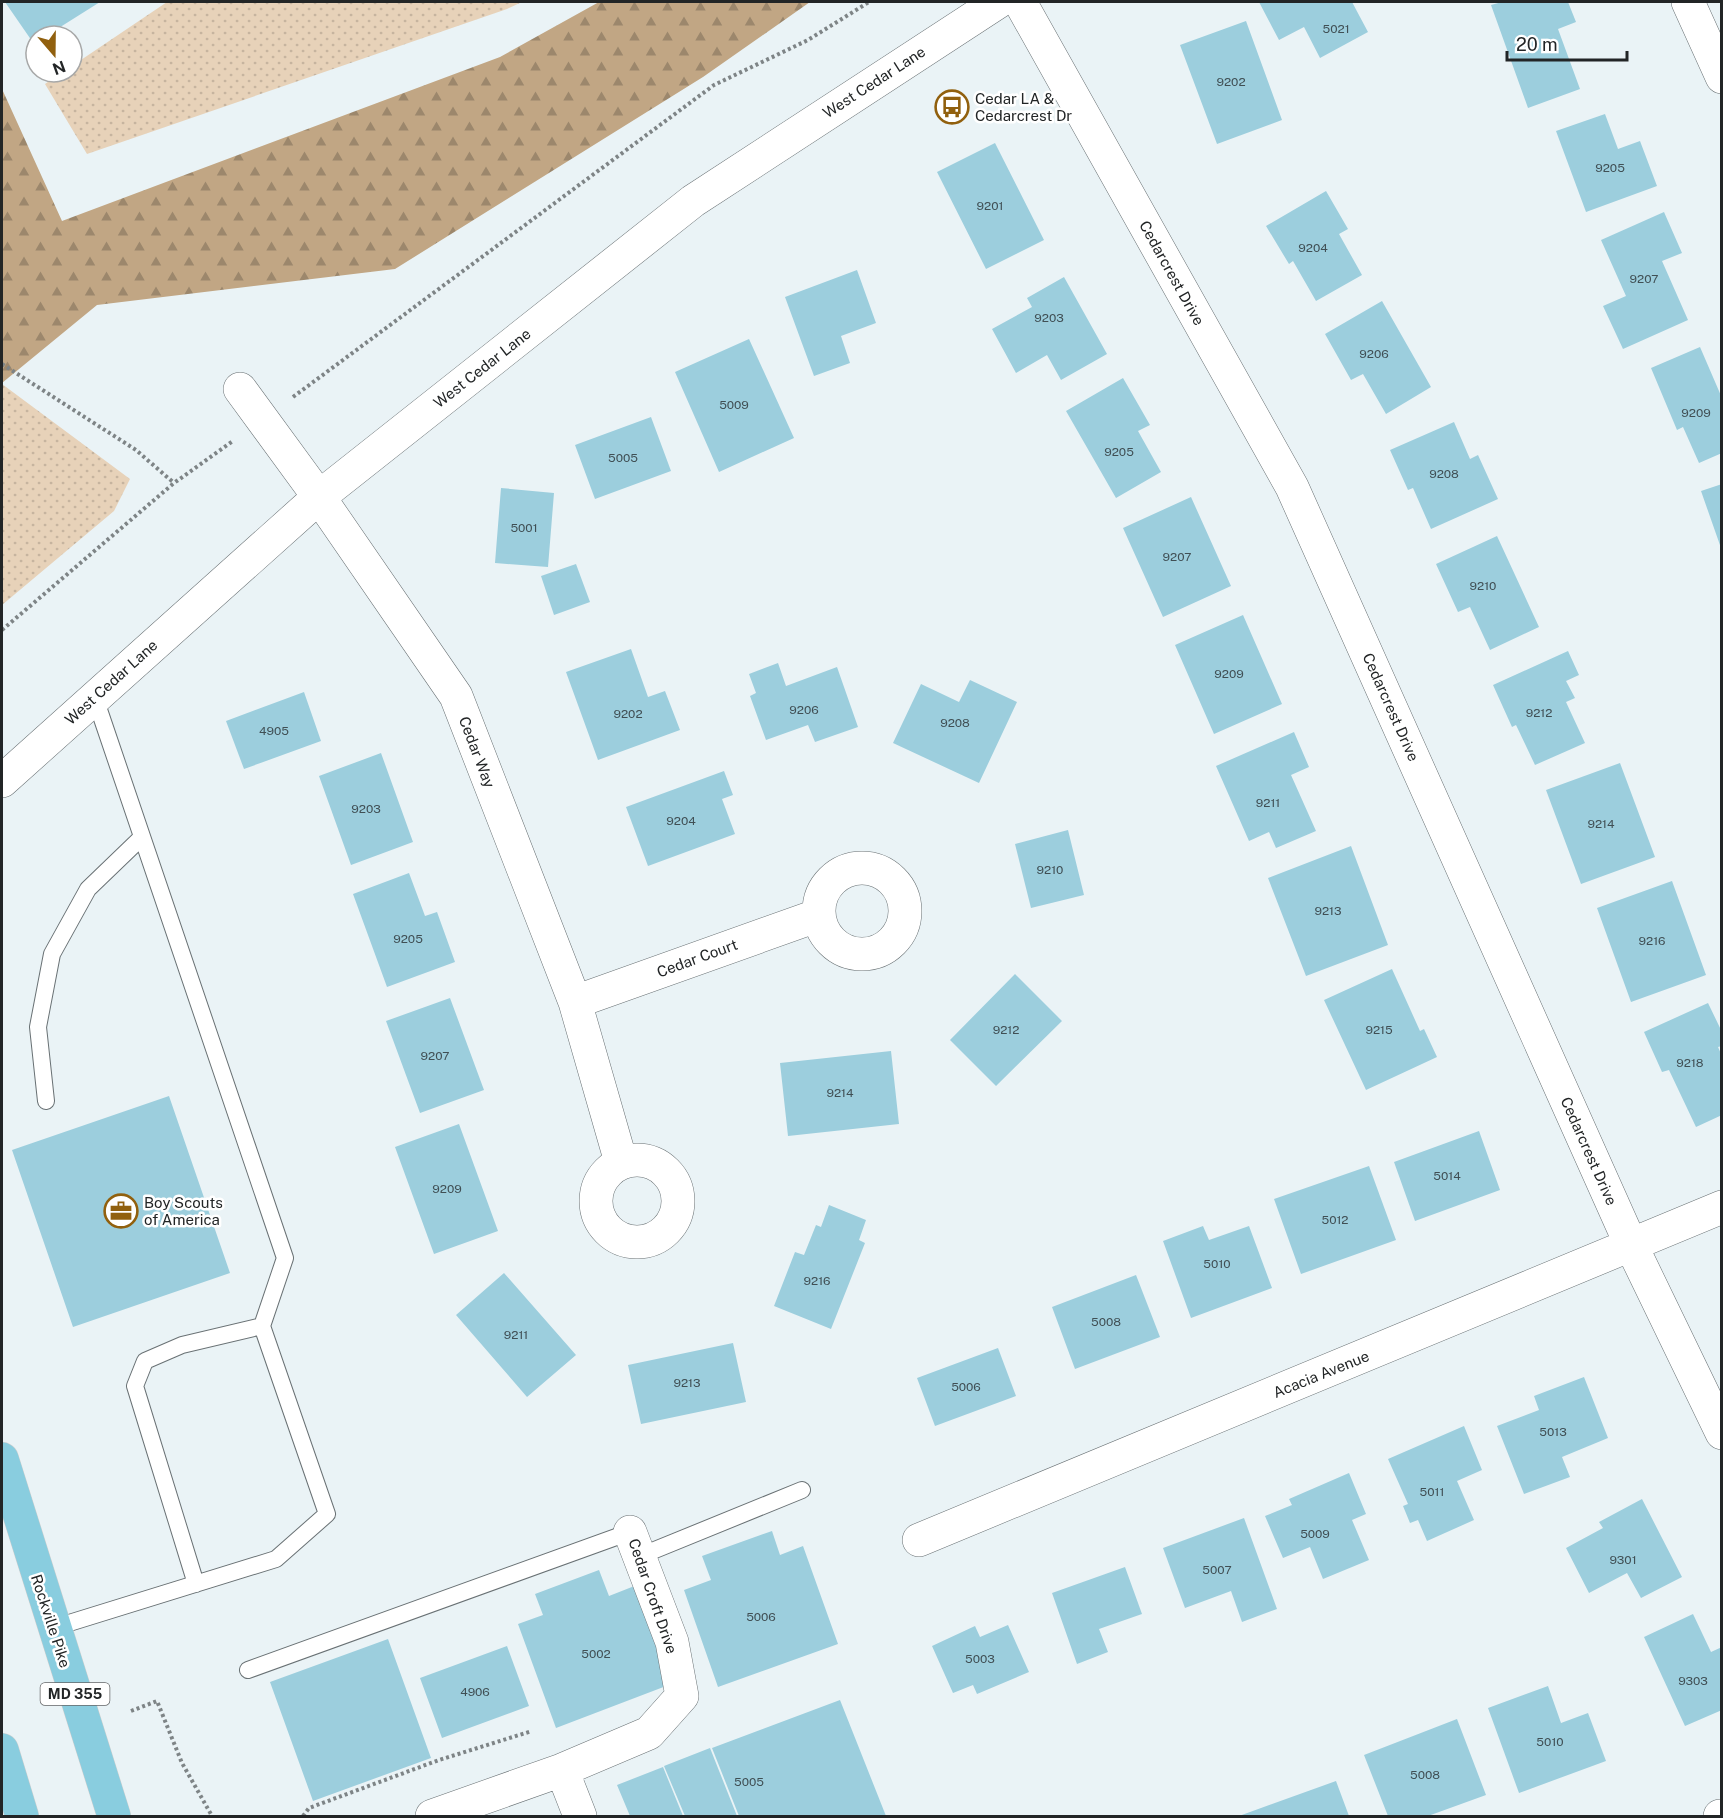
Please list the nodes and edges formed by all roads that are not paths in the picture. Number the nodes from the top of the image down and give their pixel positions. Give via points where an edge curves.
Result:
1 (998, 2) edge
2 (1020, 2) edge
3 (1688, 2) edge
4 (1722, 77) edge
5 (240, 389) dead end
6 (319, 496) junction
7 (94, 698) junction
8 (2, 781) edge
9 (142, 837) junction
10 (819, 915) dead end
11 (575, 1002) junction
12 (46, 1101) dead end
13 (621, 1162) dead end
14 (1722, 1207) edge
15 (1631, 1245) junction
16 (262, 1326) junction
17 (1722, 1433) edge
18 (2, 1459) edge
19 (802, 1490) dead end
20 (919, 1540) dead end
21 (635, 1544) junction
22 (196, 1584) junction
23 (53, 1628) junction
24 (248, 1670) dead end
25 (2, 1750) edge
26 (562, 1770) junction
27 (22, 1816) edge
28 (114, 1816) edge
29 (432, 1816) edge
30 (580, 1816) edge

1 - 6 street, West Cedar Lane via 693,201
2 - 15 street, Cedarcrest Drive via 1292,487
3 - 4 street
5 - 6 street, Cedar Way
6 - 7 street, West Cedar Lane
6 - 11 street, Cedar Way via 456,696
7 - 8 street, West Cedar Lane
7 - 9 lane
9 - 12 lane via 88,889 52,954 38,1027
9 - 16 lane via 285,1258
10 - 11 street, Cedar Court
11 - 13 street, Cedar Way
14 - 15 street, Acacia Avenue
15 - 17 street, Cedarcrest Drive
15 - 20 street, Acacia Avenue
16 - 22 lane via 327,1514 276,1559
16 - 22 lane via 182,1345 145,1361 135,1386
18 - 23 main road, Rockville Pike / MD 355
19 - 21 lane
21 - 24 lane
21 - 26 street, Cedar Croft Drive via 672,1642 682,1696 649,1733
22 - 23 lane
23 - 28 main road, Rockville Pike / MD 355
25 - 27 main road
26 - 29 street
26 - 30 street

